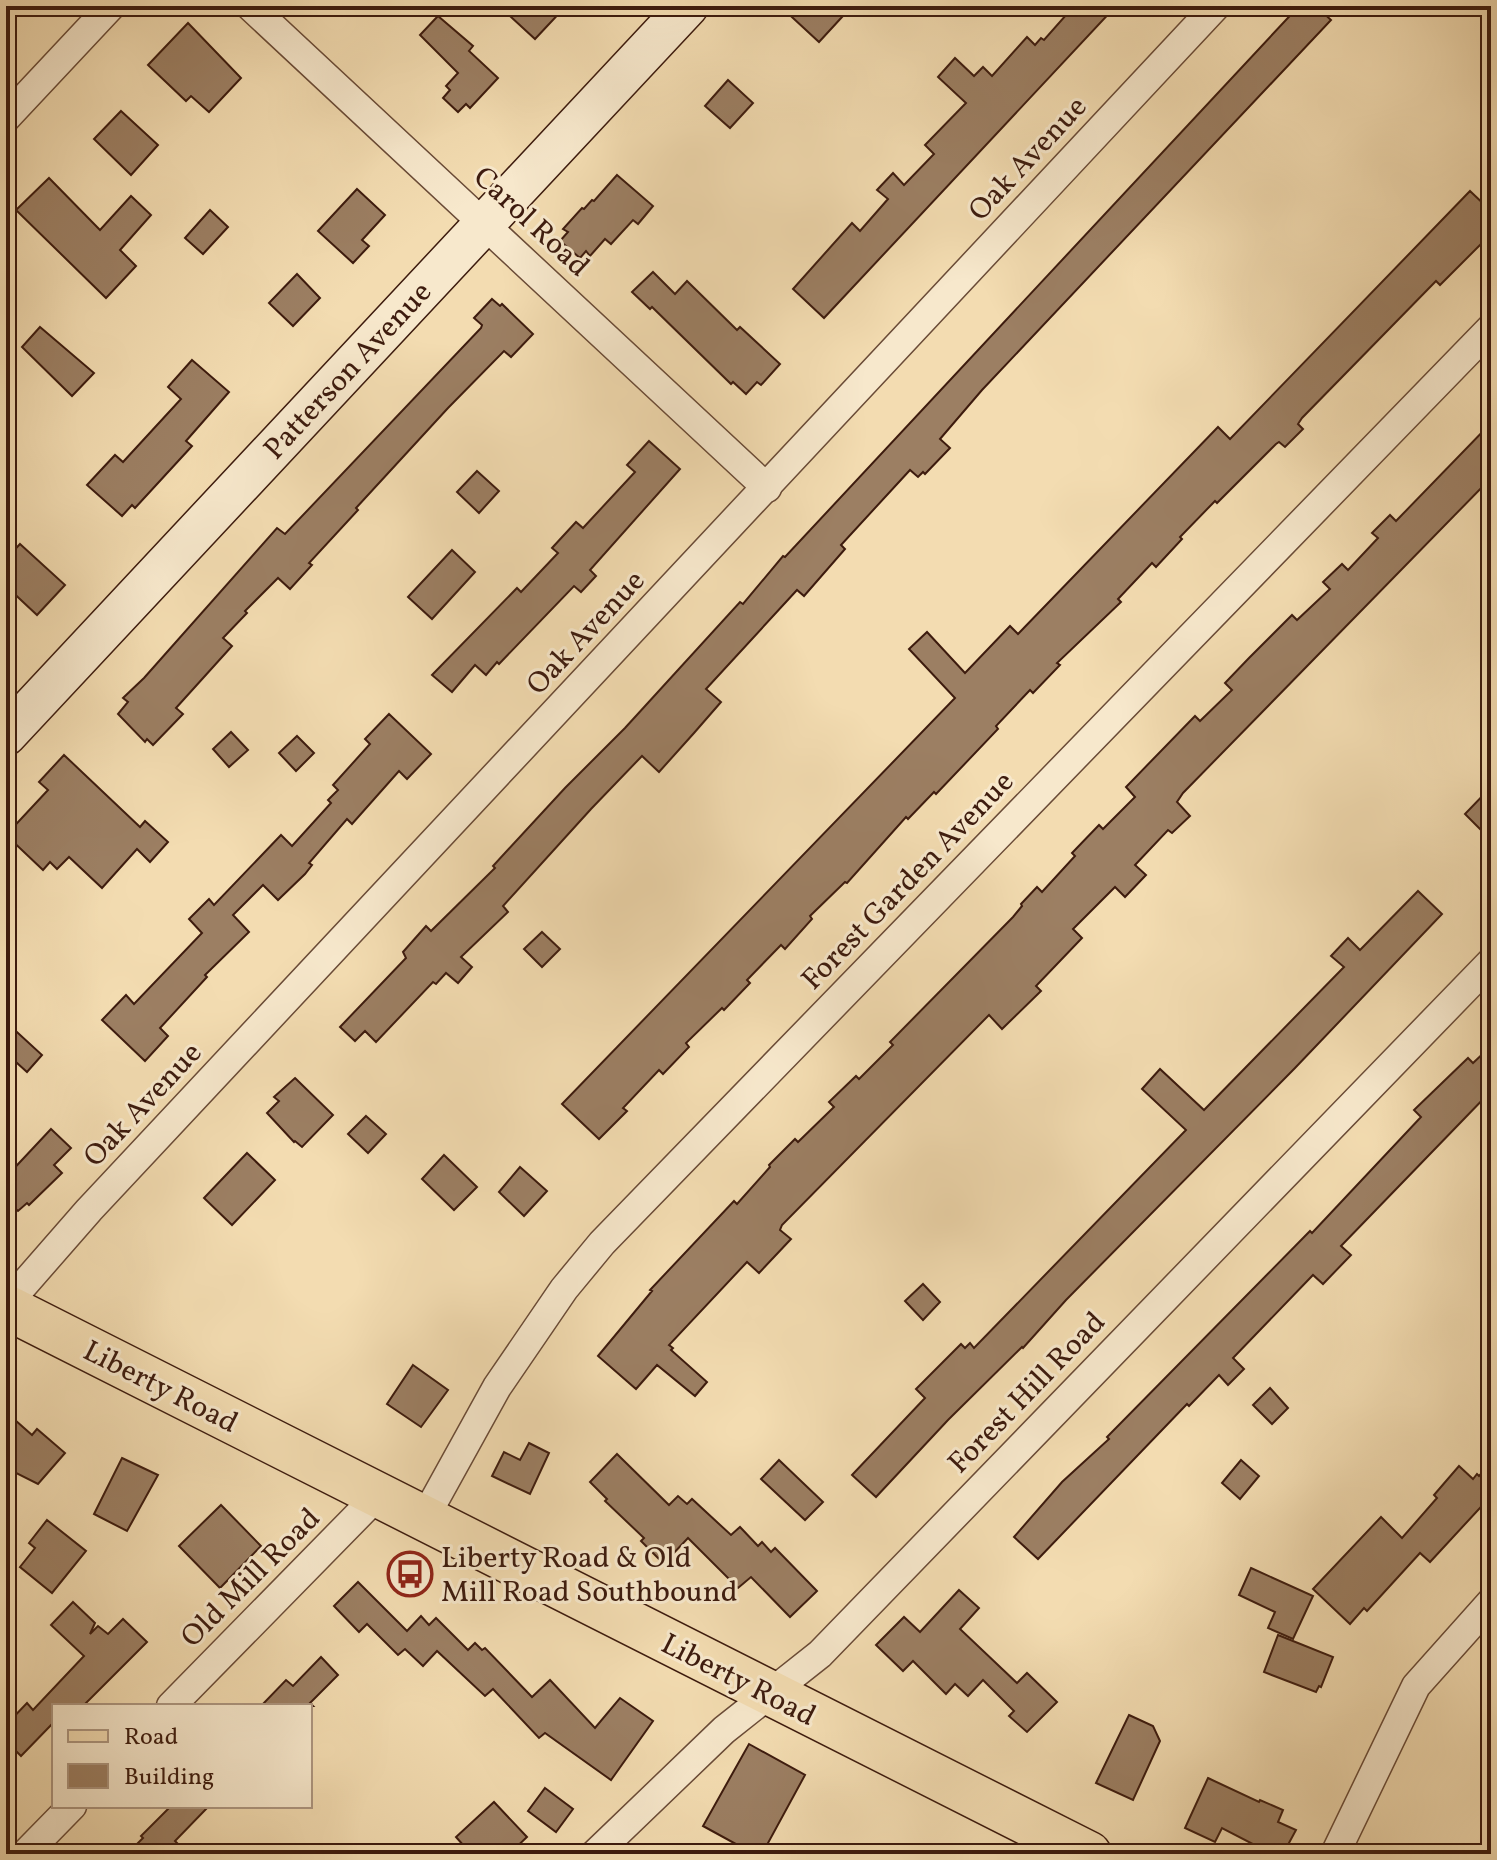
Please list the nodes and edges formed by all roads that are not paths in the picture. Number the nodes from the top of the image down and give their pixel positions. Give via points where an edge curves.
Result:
1 (111, 6) edge
2 (250, 6) edge
3 (688, 6) edge
4 (1216, 6) edge
5 (6, 118) edge
6 (484, 223) junction
7 (1491, 328) edge
8 (767, 488) junction
9 (6, 735) edge
10 (1491, 962) edge
11 (6, 1306) edge
12 (377, 1496) junction
13 (424, 1519) junction
14 (1491, 1602) edge
15 (769, 1694) junction
16 (173, 1704) edge
17 (70, 1808) edge
18 (25, 1854) edge
19 (595, 1854) edge
20 (1089, 1854) edge
21 (1335, 1854) edge

1 - 5 street
2 - 6 street, Carol Road
3 - 6 main road, Patterson Avenue
4 - 8 street, Oak Avenue
6 - 8 street, Carol Road
6 - 9 main road, Patterson Avenue
7 - 13 street, Forest Garden Avenue via 602,1243 497,1387
8 - 11 street, Oak Avenue via 89,1210
10 - 15 street, Forest Hill Road via 820,1654
11 - 12 main road, Liberty Road
12 - 13 main road, Liberty Road
12 - 16 street, Old Mill Road
13 - 15 main road, Liberty Road
14 - 21 street via 1416,1686
15 - 19 street, Forest Hill Road
15 - 20 main road, Liberty Road
17 - 18 street

